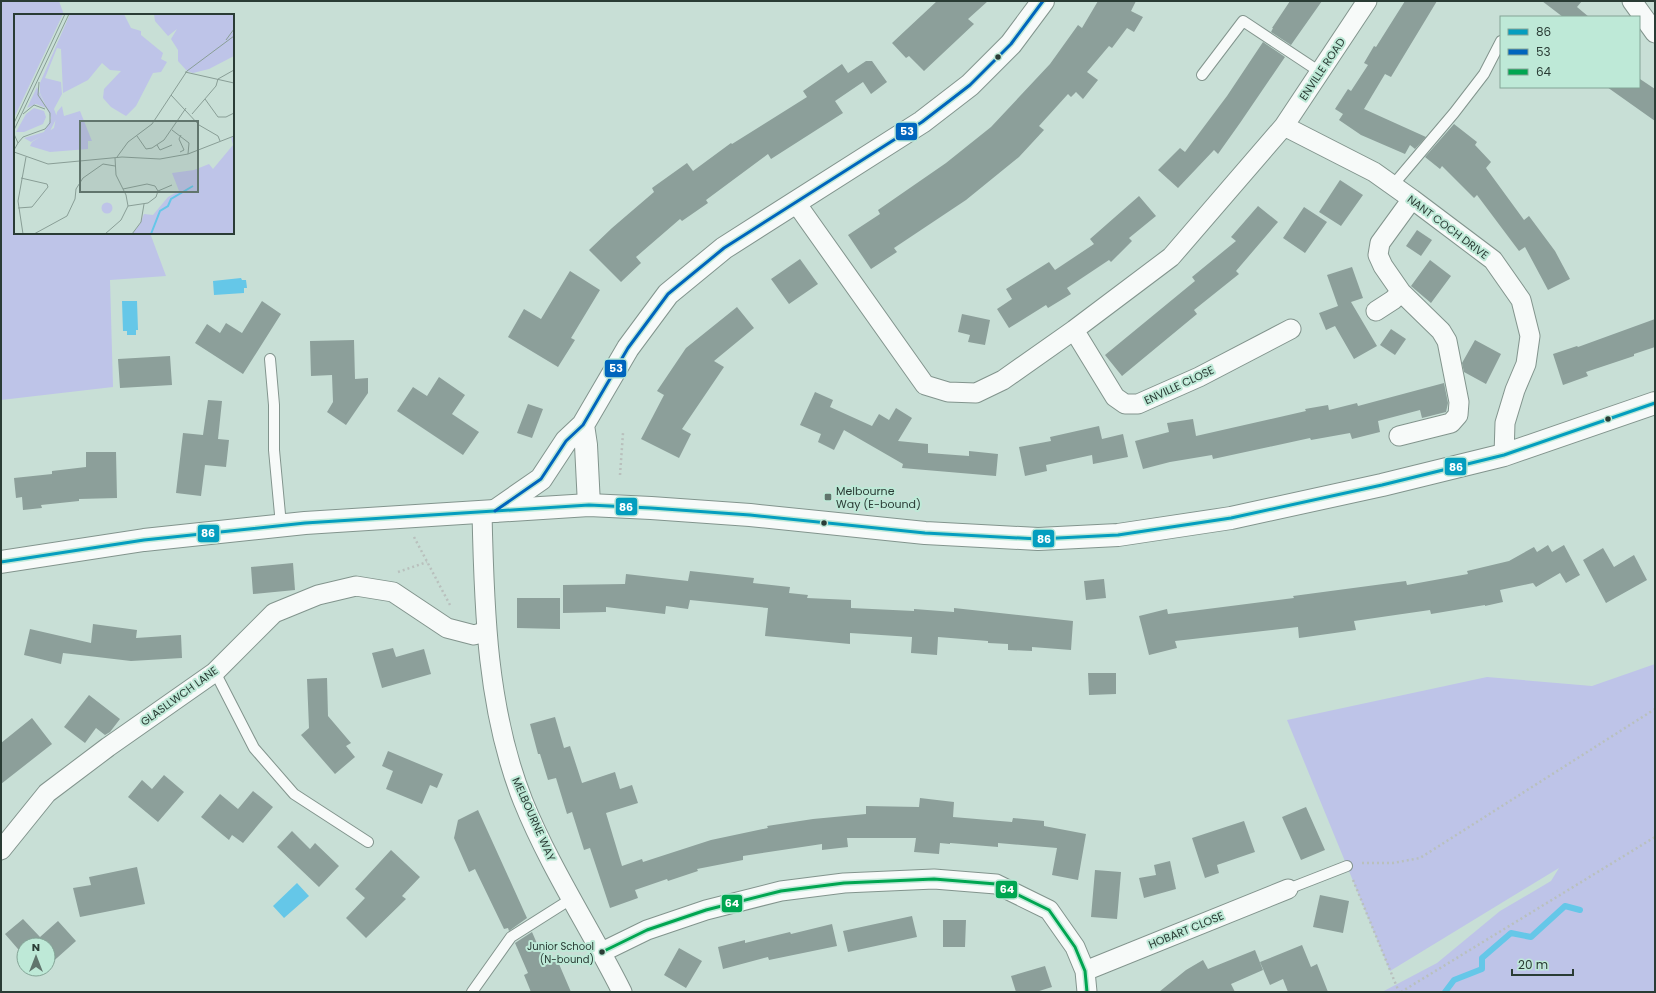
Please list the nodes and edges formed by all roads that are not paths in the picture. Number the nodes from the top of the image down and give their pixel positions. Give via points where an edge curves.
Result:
1 (1043, 1) edge
2 (1367, 1) edge
3 (1632, 1) edge
4 (1655, 32) edge
5 (1500, 43) edge
6 (1320, 72) junction
7 (1202, 75) dead end
8 (1284, 126) junction
9 (1393, 185) junction
10 (1412, 199) junction
11 (796, 203) junction
12 (1401, 292) junction
13 (1376, 311) dead end
14 (1291, 329) dead end
15 (1074, 330) junction
16 (270, 358) dead end
17 (1655, 402) edge
18 (583, 425) junction
19 (1399, 436) dead end
20 (1504, 455) junction
21 (589, 505) junction
22 (489, 512) junction
23 (281, 526) junction
24 (1, 562) edge
25 (487, 630) junction
26 (215, 672) junction
27 (368, 842) dead end
28 (1, 850) edge
29 (1347, 866) road end
30 (1288, 890) joint
31 (571, 899) junction
32 (602, 952) junction
33 (1085, 971) junction
34 (472, 992) edge
35 (622, 992) edge
36 (1087, 992) edge

1 - 11 main road via 1011,44 970,84 922,122
2 - 6 street, ENVILLE ROAD
3 - 4 street
5 - 9 lane via 1484,74
6 - 7 lane via 1243,20
6 - 8 street, ENVILLE ROAD
8 - 9 street, NANT COCH DRIVE via 1374,172
8 - 15 street, ENVILLE ROAD via 1171,257
9 - 10 street, NANT COCH DRIVE
10 - 12 street via 1380,243 1378,255
10 - 20 street, NANT COCH DRIVE via 1493,260 1521,300 1530,336 1526,364 1505,423
11 - 15 street, ENVILLE ROAD via 925,384 948,392 976,393 1003,380
11 - 18 main road via 724,248 668,294 628,348
12 - 13 street
12 - 19 street via 1442,331 1447,341 1459,402 1458,415 1451,423
14 - 15 street, ENVILLE CLOSE via 1199,377 1138,404 1125,404 1115,397
16 - 23 lane via 274,450
17 - 20 main road
18 - 21 main road
18 - 22 main road via 566,441 541,479
20 - 21 main road via 1382,486 1231,518 1118,535 1038,539 925,533 750,515
21 - 22 main road
22 - 23 main road
22 - 25 street, MELBOURNE WAY via 483,564
23 - 24 main road via 144,540
25 - 26 street, GLASLLWCH LANE via 474,635 447,628 393,592 356,586 318,595 274,613
25 - 31 street, MELBOURNE WAY via 498,717 508,759 524,802
26 - 27 lane via 254,748 294,794
26 - 28 street, GLASLLWCH LANE via 47,793
29 - 30 lane
30 - 33 street, HOBART CLOSE
31 - 32 street, MELBOURNE WAY
31 - 34 lane via 511,937
32 - 33 street via 646,930 698,912 781,890 844,883 934,878 996,884 1049,910 1075,947
32 - 35 street, MELBOURNE WAY
33 - 36 street

